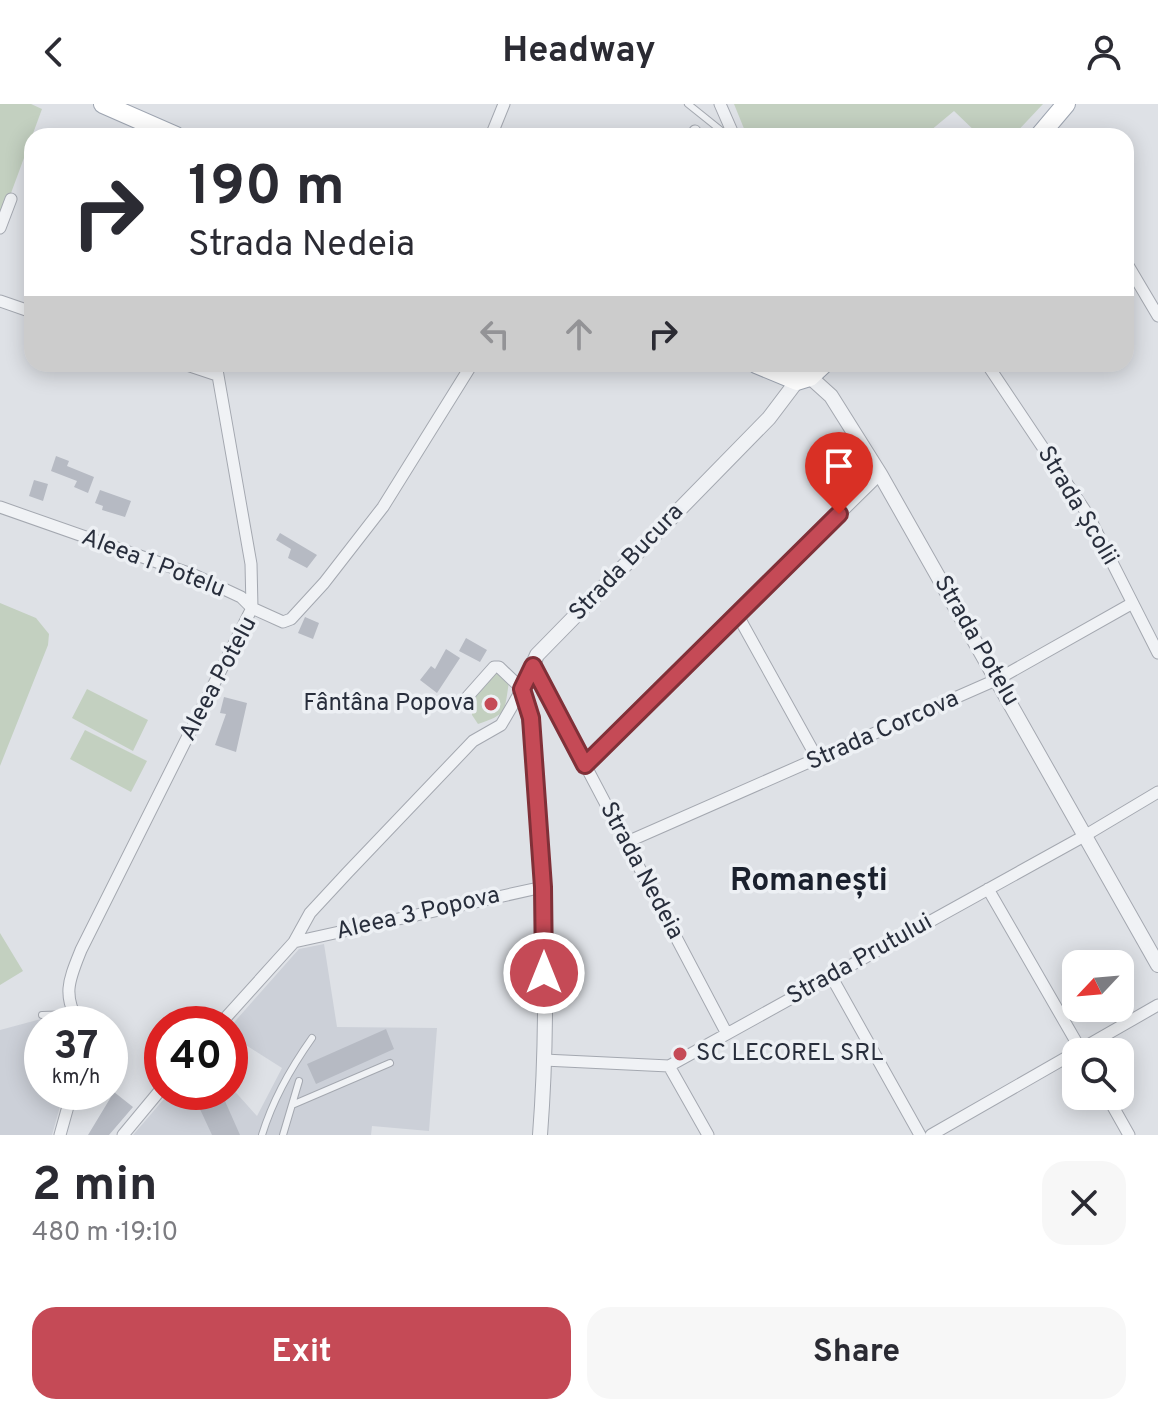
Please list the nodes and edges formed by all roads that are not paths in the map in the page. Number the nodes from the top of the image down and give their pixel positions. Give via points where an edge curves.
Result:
1 (103, 104) edge
2 (504, 104) edge
3 (688, 104) edge
4 (720, 104) edge
5 (1066, 104) edge
6 (158, 128) edge
7 (494, 128) edge
8 (720, 128) edge
9 (728, 128) edge
10 (1049, 128) edge
11 (11, 199) dead end
12 (0, 228) edge
13 (1134, 276) edge
14 (0, 301) edge
15 (24, 309) edge
16 (1158, 316) edge
17 (216, 372) edge
18 (467, 372) edge
19 (813, 372) edge
20 (816, 372) edge
21 (992, 372) edge
22 (880, 474) junction
23 (0, 507) edge
24 (1131, 604) junction
25 (252, 608) junction
26 (737, 614) junction
27 (1158, 653) edge
28 (533, 666) junction
29 (998, 679) junction
30 (522, 689) junction
31 (462, 703) dead end
32 (818, 760) junction
33 (585, 765) junction
34 (1158, 792) edge
35 (1086, 835) junction
36 (627, 842) junction
37 (543, 887) junction
38 (988, 889) junction
39 (294, 942) junction
40 (1158, 965) edge
41 (831, 976) junction
42 (1158, 1005) edge
43 (71, 1006) edge
44 (236, 1006) edge
45 (727, 1034) junction
46 (312, 1038) dead end
47 (1074, 1038) edge
48 (1102, 1038) edge
49 (544, 1060) junction
50 (1062, 1061) edge
51 (390, 1063) dead end
52 (669, 1066) junction
53 (299, 1081) dead end
54 (292, 1105) junction
55 (67, 1110) edge
56 (144, 1110) edge
57 (1115, 1110) edge
58 (60, 1135) edge
59 (123, 1135) edge
60 (262, 1135) edge
61 (283, 1135) edge
62 (540, 1135) edge
63 (708, 1135) edge
64 (920, 1135) edge
65 (931, 1135) edge
66 (1129, 1135) edge

1 - 6 main road
2 - 7 street
3 - 8 lane
4 - 9 street
5 - 10 main road
11 - 12 street
13 - 16 street
14 - 15 street
17 - 25 street, Aleea 1 Potelu via 251,564
18 - 25 street, Aleea Potelu via 383,507 324,583 283,622
19 - 28 street, Strada Bucura via 537,655
20 - 22 street, Strada Potelu
21 - 24 street, Strada Școlii via 1088,515
22 - 26 street
22 - 29 street, Strada Potelu
23 - 25 street, Aleea 1 Potelu via 194,575 241,597
24 - 27 street, Strada Școlii
24 - 29 street, Strada Corcova
25 - 43 street, Aleea Potelu via 81,950 68,983
26 - 32 street
26 - 33 street
28 - 30 street, Strada Bucura
28 - 33 street, Strada Nedeia
29 - 32 street, Strada Corcova
29 - 35 street, Strada Potelu
30 - 31 street via 494,667
30 - 37 street via 531,718
30 - 39 street via 501,725 473,741 310,913
32 - 36 street, Strada Corcova
33 - 36 street, Strada Nedeia
34 - 35 street, Strada Prutului
35 - 38 street, Strada Prutului
35 - 40 street, Strada Potelu
36 - 45 street, Strada Nedeia
37 - 39 street, Aleea 3 Popova
37 - 49 street
38 - 41 street, Strada Prutului
38 - 47 street
39 - 44 street
41 - 45 street, Strada Prutului
41 - 64 street
42 - 48 street
45 - 52 street, Strada Prutului
46 - 60 lane via 269,1108
49 - 52 street
49 - 62 street
50 - 65 street
51 - 54 lane
52 - 63 street
53 - 54 lane
54 - 61 lane
55 - 58 street
56 - 59 street
57 - 66 street

